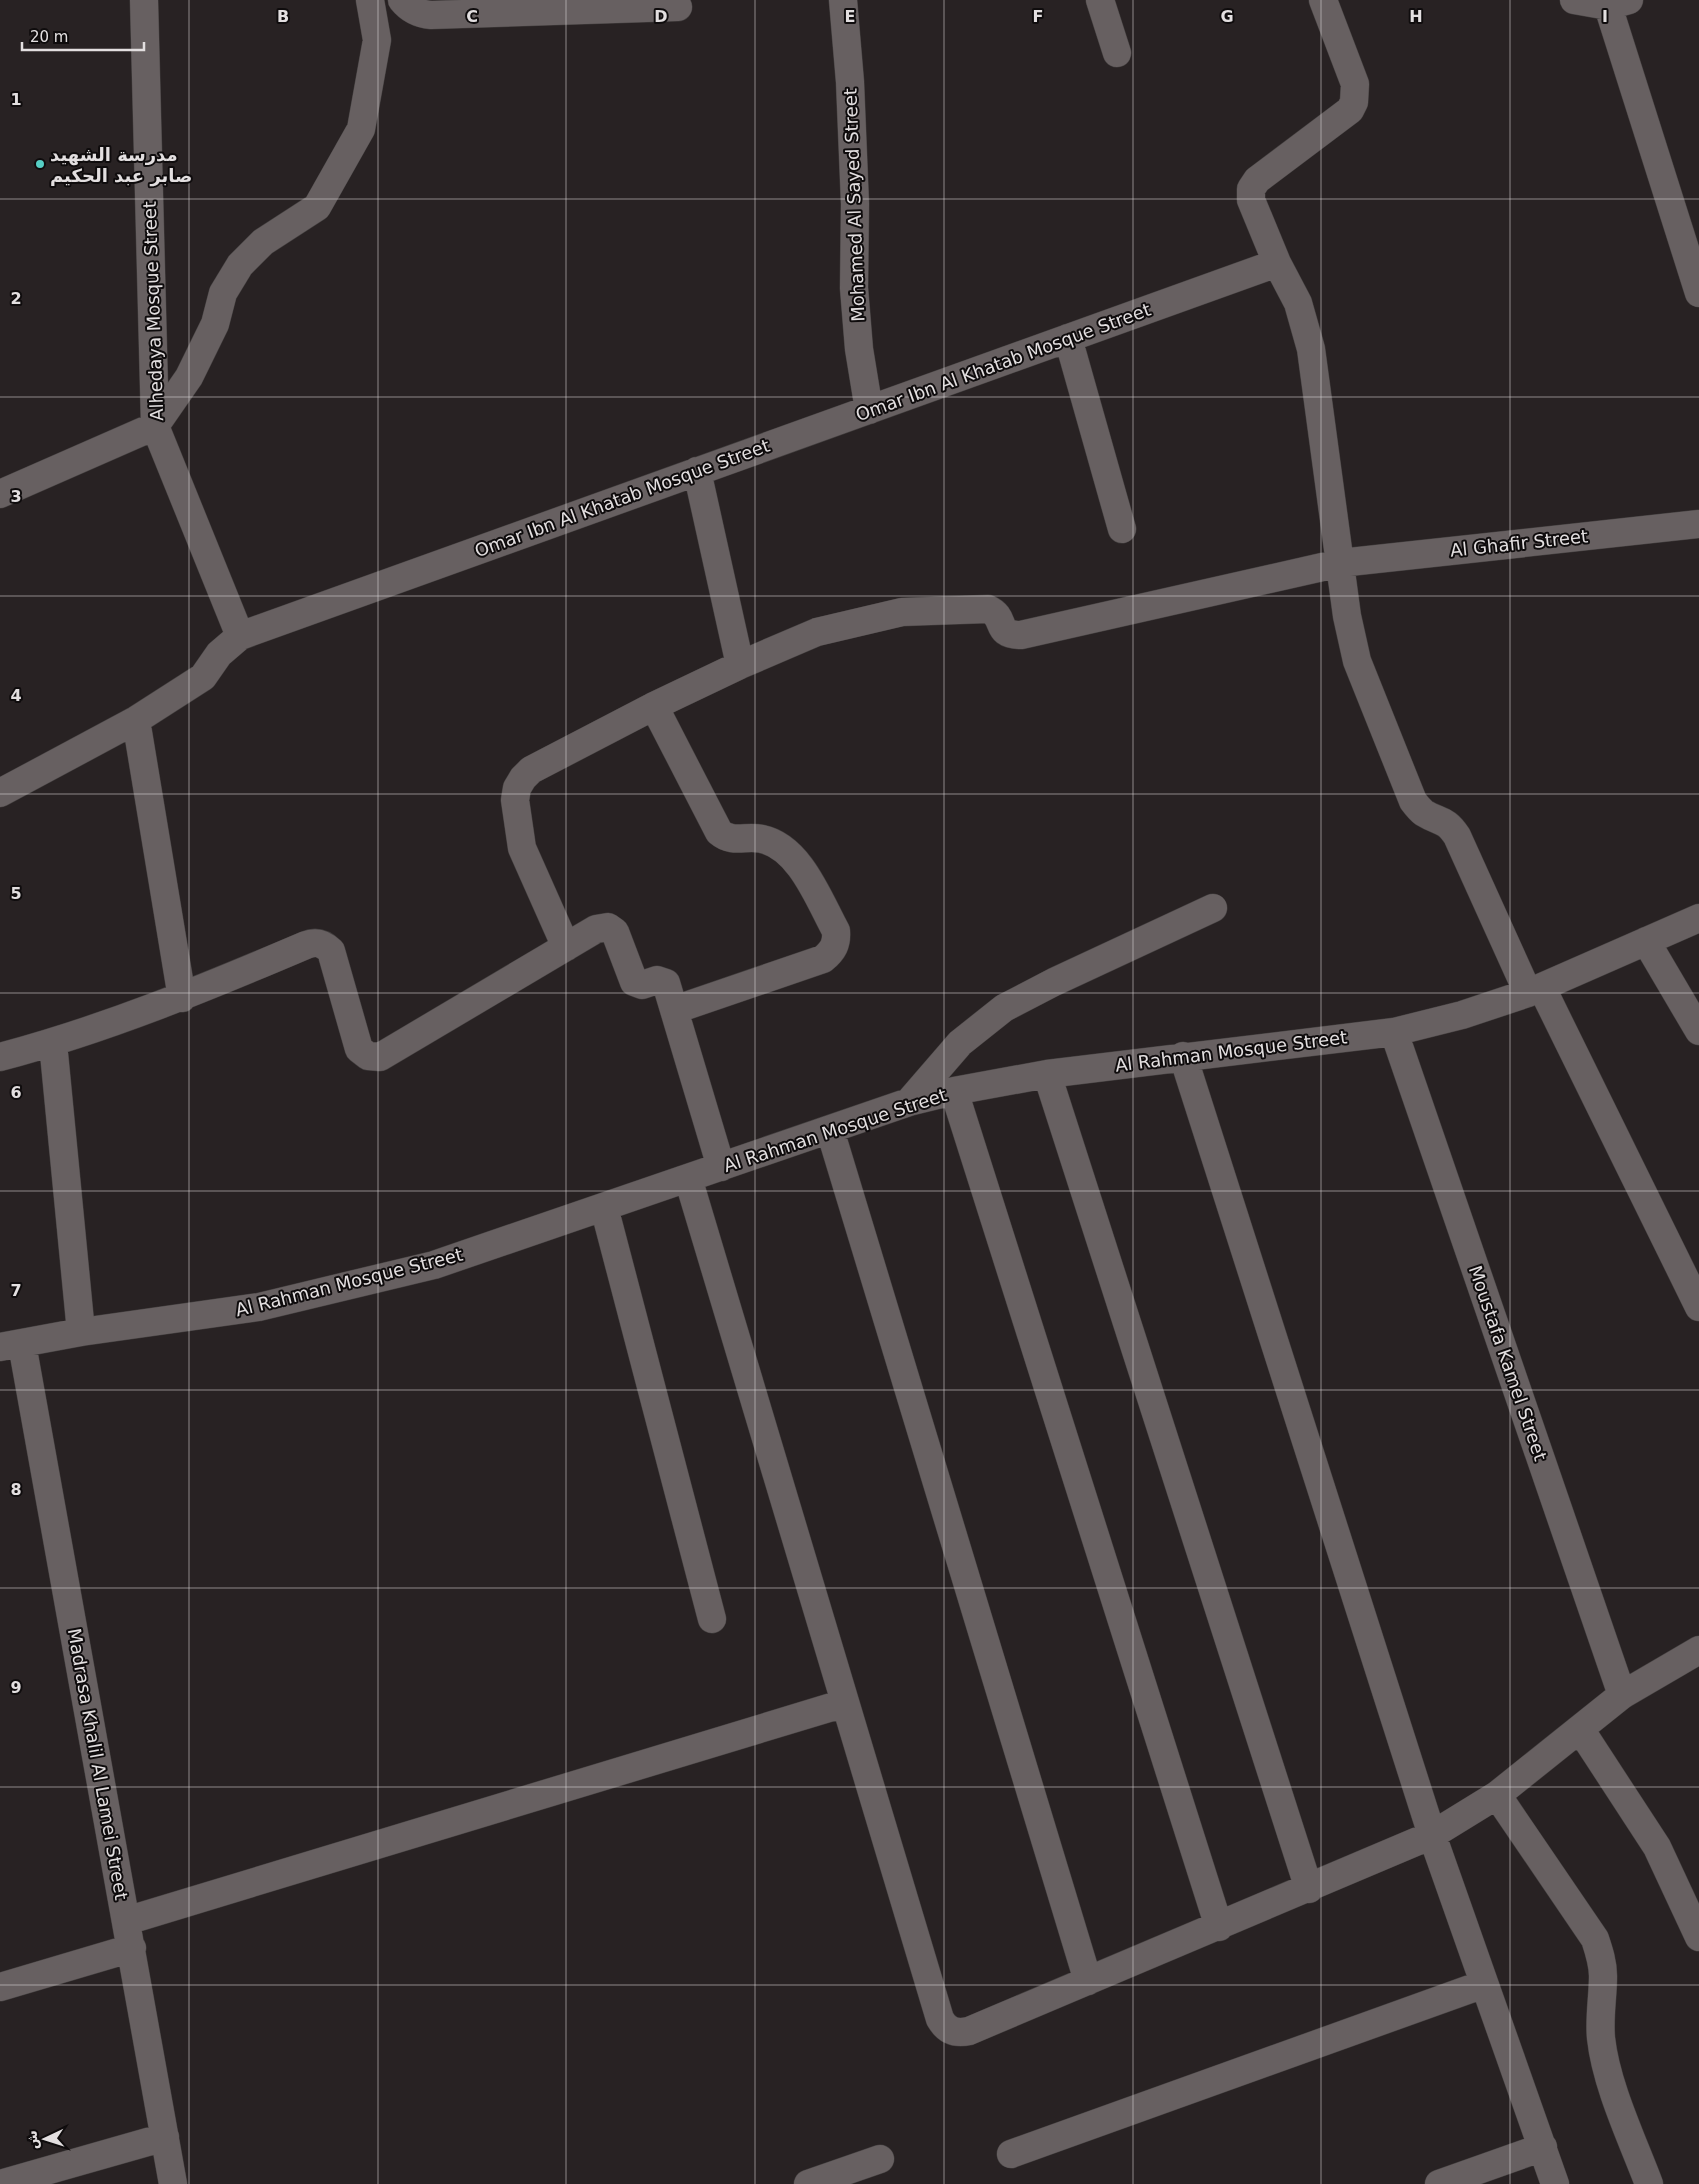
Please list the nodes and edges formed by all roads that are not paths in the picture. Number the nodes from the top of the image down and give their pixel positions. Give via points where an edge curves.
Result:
1 (144, 0) edge
2 (370, 0) edge
3 (402, 0) edge
4 (843, 0) edge
5 (1100, 0) edge
6 (1323, 0) edge
7 (1574, 0) edge
8 (1618, 3) edge
9 (678, 7) dead end
10 (1117, 53) dead end
11 (1277, 263) junction
12 (1699, 293) edge
13 (1068, 338) junction
14 (869, 410) junction
15 (155, 426) junction
16 (697, 471) junction
17 (0, 494) edge
18 (1699, 524) edge
19 (1122, 529) dead end
20 (1340, 563) junction
21 (240, 636) junction
22 (740, 665) junction
23 (654, 706) junction
24 (136, 720) junction
25 (0, 793) edge
26 (1213, 908) dead end
27 (1699, 918) edge
28 (1646, 941) junction
29 (566, 947) junction
30 (1535, 990) junction
31 (182, 998) junction
32 (674, 1010) junction
33 (1699, 1031) edge
34 (1394, 1032) junction
35 (53, 1043) junction
36 (0, 1056) edge
37 (1183, 1056) junction
38 (1047, 1074) junction
39 (954, 1091) junction
40 (909, 1102) junction
41 (830, 1130) junction
42 (721, 1167) junction
43 (688, 1178) junction
44 (604, 1207) junction
45 (1699, 1307) edge
46 (81, 1332) junction
47 (11, 1346) edge
48 (712, 1619) dead end
49 (1699, 1650) edge
50 (1622, 1695) junction
51 (845, 1703) junction
52 (1580, 1729) junction
53 (1497, 1795) junction
54 (1432, 1835) junction
55 (1309, 1889) junction
56 (126, 1921) junction
57 (1219, 1926) junction
58 (1699, 1937) edge
59 (132, 1948) junction
60 (1088, 1981) junction
61 (1484, 1984) junction
62 (0, 1987) edge
63 (164, 2137) junction
64 (1543, 2147) junction
65 (1011, 2154) dead end
66 (880, 2159) dead end
67 (0, 2184) edge
68 (173, 2184) edge
69 (808, 2184) edge
70 (1439, 2184) edge
71 (1555, 2184) edge
72 (1649, 2184) edge

1 - 15 street, Alhedaya Mosque Street
2 - 15 street via 377,40 361,129 317,206 263,242 240,265 223,293 215,324 189,377
3 - 9 street via 420,14 431,15
4 - 14 street, Mohamed Al Sayed Street via 854,157 854,288
5 - 10 street
6 - 11 street via 1355,84 1354,102 1350,110 1254,184 1251,200
7 - 8 street
8 - 12 street
11 - 13 street, Omar Ibn Al Khatab Mosque Street
11 - 20 street via 1298,304 1311,349
13 - 14 street, Omar Ibn Al Khatab Mosque Street
13 - 19 street
14 - 16 street, Omar Ibn Al Khatab Mosque Street
15 - 17 street
15 - 21 street, Alhedaya Mosque Street
16 - 21 street, Omar Ibn Al Khatab Mosque Street
16 - 22 street
18 - 20 street, Al Ghafir Street
20 - 22 street, Al Ghafir Street via 1021,635 1002,629 998,617 988,609 902,612 817,632
20 - 30 street via 1357,661 1413,801 1422,812 1450,826 1457,836
21 - 24 street, Omar Ibn Al Khatab Mosque Street via 220,654 204,677
22 - 23 street
23 - 29 street via 531,770 517,788 515,800 522,848
23 - 32 street via 719,832 732,840 752,837 770,840 785,849 797,861 836,932 830,954 823,959
24 - 25 street, Omar Ibn Al Khatab Mosque Street
24 - 31 street
26 - 40 street via 1004,1008 960,1043
27 - 28 street, Al Rahman Mosque Street
28 - 30 street, Al Rahman Mosque Street
28 - 33 street
29 - 31 street via 374,1058 359,1049 331,951 322,944 311,943
29 - 32 street via 596,929 608,927 615,932 634,982 642,985 664,981
30 - 34 street, Al Rahman Mosque Street via 1462,1015
30 - 45 street
31 - 35 street
32 - 42 street
34 - 37 street, Al Rahman Mosque Street
34 - 50 street, Moustafa Kamel Street
35 - 36 street
35 - 46 street
37 - 38 street, Al Rahman Mosque Street
37 - 54 street
38 - 39 street, Al Rahman Mosque Street
38 - 55 street
39 - 40 street, Al Rahman Mosque Street
39 - 57 street
40 - 41 street, Al Rahman Mosque Street
41 - 42 street, Al Rahman Mosque Street
41 - 60 street
42 - 43 street, Al Rahman Mosque Street
43 - 44 street, Al Rahman Mosque Street
43 - 51 street
44 - 46 street, Al Rahman Mosque Street via 434,1264 259,1307
44 - 48 street
46 - 47 street, Al Rahman Mosque Street
47 - 56 street, Madrasa Khalil Al Lamei Street
49 - 50 street
50 - 52 street
51 - 56 street
51 - 60 street via 944,2026 956,2032 969,2031
52 - 53 street
52 - 58 street via 1657,1847
53 - 54 street
53 - 72 street via 1595,1939 1603,1976 1600,2007 1606,2066
54 - 55 street
54 - 61 street
55 - 57 street
56 - 59 street, Madrasa Khalil Al Lamei Street
57 - 60 street
59 - 62 street
59 - 63 street, Madrasa Khalil Al Lamei Street
61 - 64 street
61 - 65 street
63 - 67 street
63 - 68 street, Madrasa Khalil Al Lamei Street
64 - 70 street
64 - 71 street
66 - 69 street

